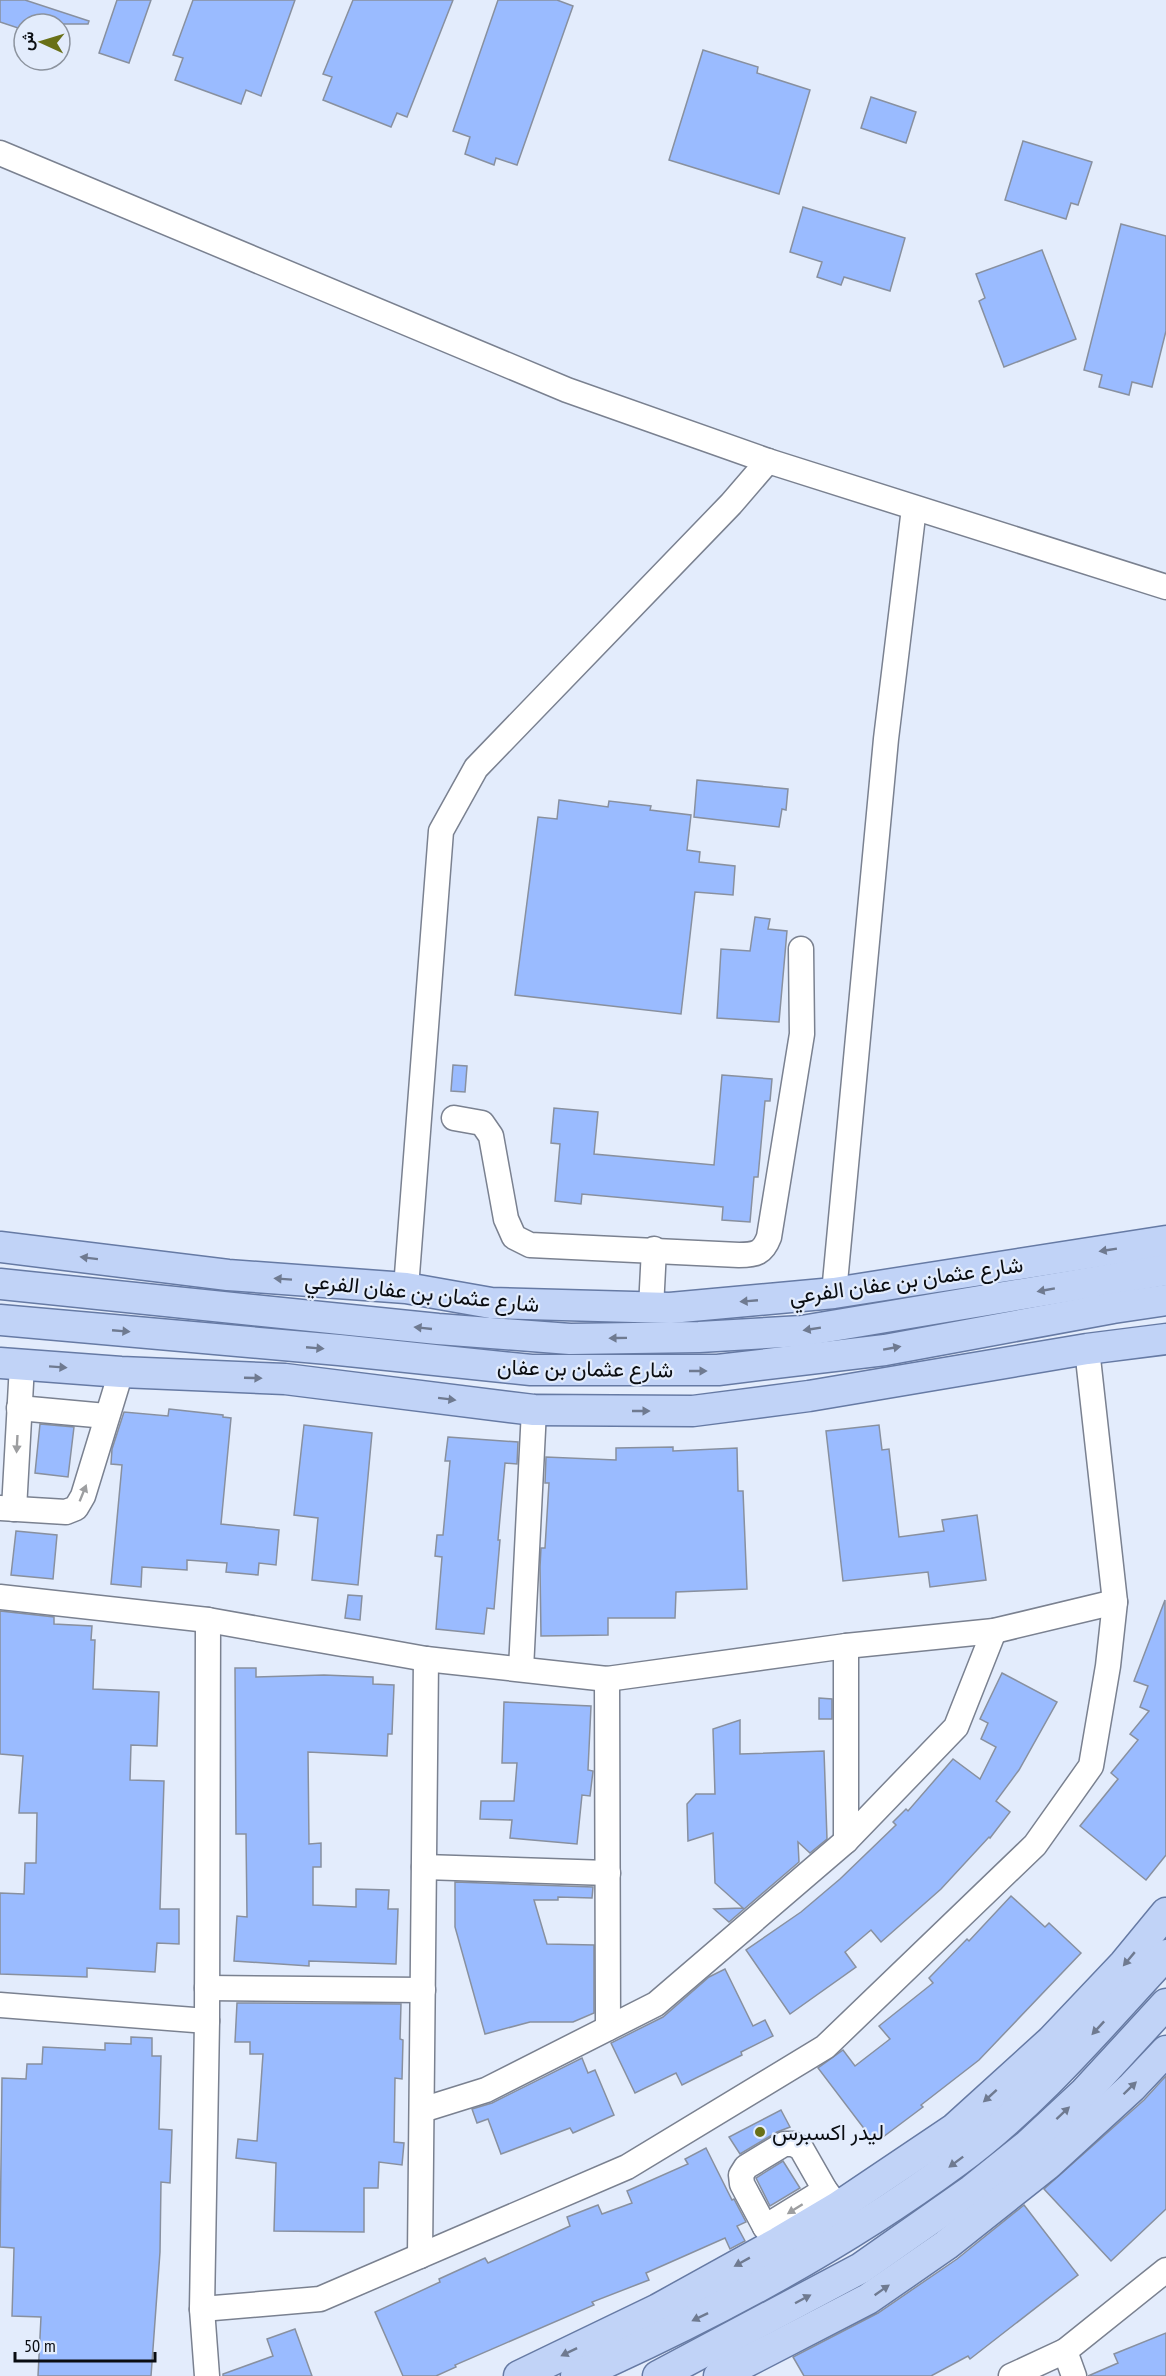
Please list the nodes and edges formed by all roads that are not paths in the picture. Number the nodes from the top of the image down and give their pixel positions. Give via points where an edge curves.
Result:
1 (0, 153) edge
2 (768, 461) junction
3 (914, 508) junction
4 (1166, 587) edge
5 (801, 949) dead end
6 (454, 1118) dead end
7 (1166, 1241) edge
8 (0, 1247) edge
9 (654, 1249) junction
10 (1166, 1270) edge
11 (0, 1284) edge
12 (406, 1288) junction
13 (834, 1293) junction
14 (1166, 1300) edge
15 (651, 1308) junction
16 (0, 1320) edge
17 (1166, 1339) edge
18 (1087, 1349) junction
19 (11, 1364) edge
20 (121, 1372) junction
21 (20, 1408) junction
22 (534, 1410) junction
23 (106, 1416) junction
24 (7, 1508) edge
25 (0, 1598) edge
26 (1114, 1602) junction
27 (208, 1620) junction
28 (994, 1631) junction
29 (846, 1646) junction
30 (426, 1659) junction
31 (521, 1669) junction
32 (607, 1679) junction
33 (846, 1841) junction
34 (424, 1867) junction
35 (608, 1873) junction
36 (1166, 1914) edge
37 (1166, 1955) edge
38 (207, 1988) junction
39 (423, 1990) junction
40 (1166, 2004) edge
41 (0, 2006) edge
42 (207, 2021) junction
43 (608, 2028) junction
44 (1166, 2051) edge
45 (422, 2110) junction
46 (832, 2198) junction
47 (772, 2234) junction
48 (420, 2256) junction
49 (1166, 2270) edge
50 (202, 2309) junction
51 (1065, 2351) junction
52 (207, 2376) edge
53 (519, 2376) edge
54 (576, 2376) edge
55 (658, 2376) edge
56 (719, 2376) edge
57 (1011, 2376) edge
58 (1074, 2376) edge

1 - 2 street via 567,390
2 - 3 street
2 - 12 street via 476,768 441,831
3 - 4 street
3 - 13 street via 886,739
5 - 9 street via 802,1034 764,1249 739,1255
6 - 9 street via 482,1123 491,1136 506,1219 514,1237 530,1245
7 -> 13 main road, شارع عثمان بن عفان الفرعي
12 -> 8 main road, شارع عثمان بن عفان الفرعي via 228,1275
9 - 15 street
10 -> 11 main road, شارع عثمان بن عفان via 802,1331 570,1339
12 - 15 main road, شارع عثمان بن عفان الفرعي via 491,1303
13 -> 15 main road, شارع عثمان بن عفان الفرعي
16 -> 14 main road, شارع عثمان بن عفان via 531,1370 718,1370 885,1350
17 - 18 main road
22 -> 18 main road via 693,1412
18 - 26 street
19 -> 20 main road
19 - 21 street
20 -> 22 main road via 285,1379
20 - 23 street
21 - 23 street
21 -> 24 street
22 - 31 street
24 -> 23 street via 66,1512 76,1508 84,1496
25 - 27 street
26 - 28 street
26 - 48 street via 1091,1766 1035,1845 825,2047 627,2167
27 - 30 street
27 - 38 street
28 - 29 street
28 - 33 street via 956,1727
29 - 32 street
29 - 33 street
30 - 31 street
30 - 34 street
31 - 32 street
32 - 35 street
33 - 43 street via 656,2004
34 - 35 street
34 - 39 street
35 - 43 street
36 -> 46 main road via 1051,2041 954,2129
37 -> 54 main road via 1022,2107 957,2162 851,2233 750,2293
38 - 39 street
38 - 42 street
39 - 45 street
55 -> 40 main road via 861,2268 972,2190 1085,2092
41 - 42 street
42 - 50 street
43 - 45 street via 486,2090
56 -> 44 main road via 868,2299 946,2245 1048,2164
45 - 48 street
46 -> 47 main road
46 - 47 street via 801,2148 784,2144 746,2167 741,2175 742,2184
47 -> 53 main road via 658,2309
48 - 50 street via 321,2299
49 - 51 street
50 - 52 street
51 - 57 street
51 - 58 street

